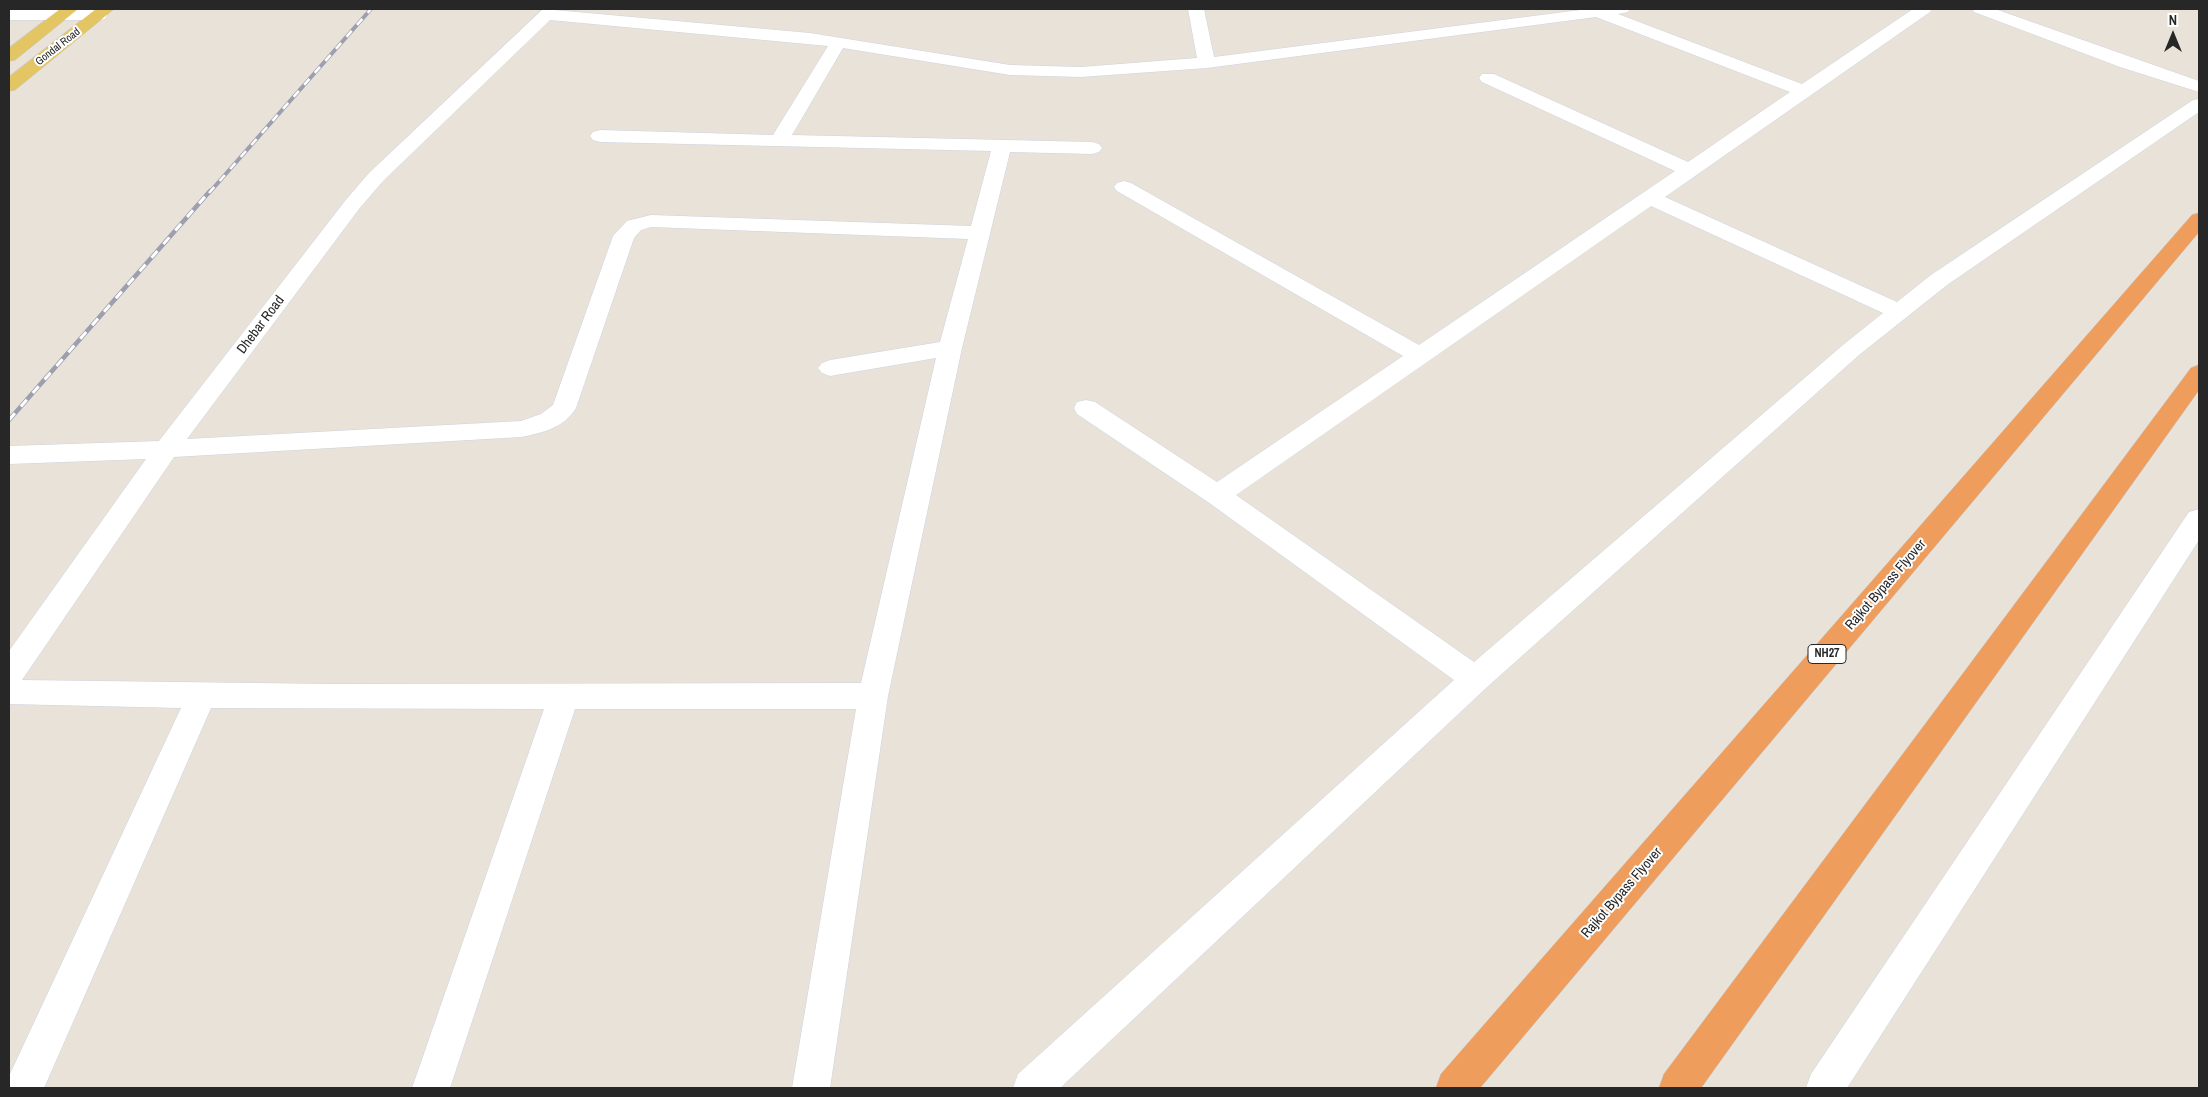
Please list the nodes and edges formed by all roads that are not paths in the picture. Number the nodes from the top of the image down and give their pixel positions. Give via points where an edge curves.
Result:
1 (1196, 9) edge
2 (1622, 9) edge
3 (1924, 9) edge
4 (1980, 9) edge
5 (66, 12) edge
6 (103, 12) edge
7 (549, 12) edge
8 (1597, 12) junction
9 (9, 15) edge
10 (1467, 16) dead end
11 (1478, 29) junction
12 (838, 43) junction
13 (9, 56) edge
14 (1207, 63) junction
15 (1488, 78) dead end
16 (9, 86) edge
17 (2199, 87) edge
18 (1803, 91) junction
19 (2199, 104) edge
20 (600, 136) dead end
21 (780, 141) junction
22 (1002, 147) junction
23 (1092, 148) dead end
24 (1688, 169) junction
25 (1124, 187) dead end
26 (1648, 197) junction
27 (2199, 219) edge
28 (979, 233) junction
29 (1899, 312) junction
30 (950, 348) junction
31 (1419, 355) junction
32 (830, 368) dead end
33 (2199, 373) edge
34 (1086, 408) dead end
35 (166, 449) junction
36 (9, 455) edge
37 (1217, 495) junction
38 (2199, 519) edge
39 (9, 674) edge
40 (1475, 679) junction
41 (9, 692) edge
42 (564, 695) junction
43 (873, 696) junction
44 (201, 697) junction
45 (24, 1088) edge
46 (431, 1088) edge
47 (811, 1088) edge
48 (1032, 1088) edge
49 (1455, 1088) edge
50 (1678, 1088) edge
51 (1825, 1088) edge

1 - 14 street
2 - 8 street
3 - 18 street
4 - 17 street
5 - 6 street
5 - 9 street
5 - 13 main road
6 - 16 main road, Gondal Road
7 - 12 street
7 - 35 street, Dhebar Road via 376,177
8 - 11 street
8 - 18 street
10 - 11 street
11 - 14 street
12 - 14 street via 986,67 1040,72 1090,72
12 - 21 street
15 - 24 street
18 - 24 street
19 - 29 street via 1939,280
20 - 21 street
21 - 22 street
22 - 23 street
22 - 28 street
24 - 26 street
25 - 31 street
26 - 29 street
26 - 31 street
27 - 49 highway, Rajkot Bypass Flyover / NH27
28 - 30 street
28 - 35 street via 660,221 634,225 624,236 564,408 554,419 521,429
29 - 40 street via 1851,350
30 - 32 street
30 - 43 street
31 - 37 street
33 - 50 highway
34 - 37 street
35 - 36 street
35 - 39 street, Dhebar Road
37 - 40 street
38 - 51 street
40 - 48 street
41 - 44 street
42 - 43 street
42 - 44 street
42 - 46 street
43 - 47 street
44 - 45 street

